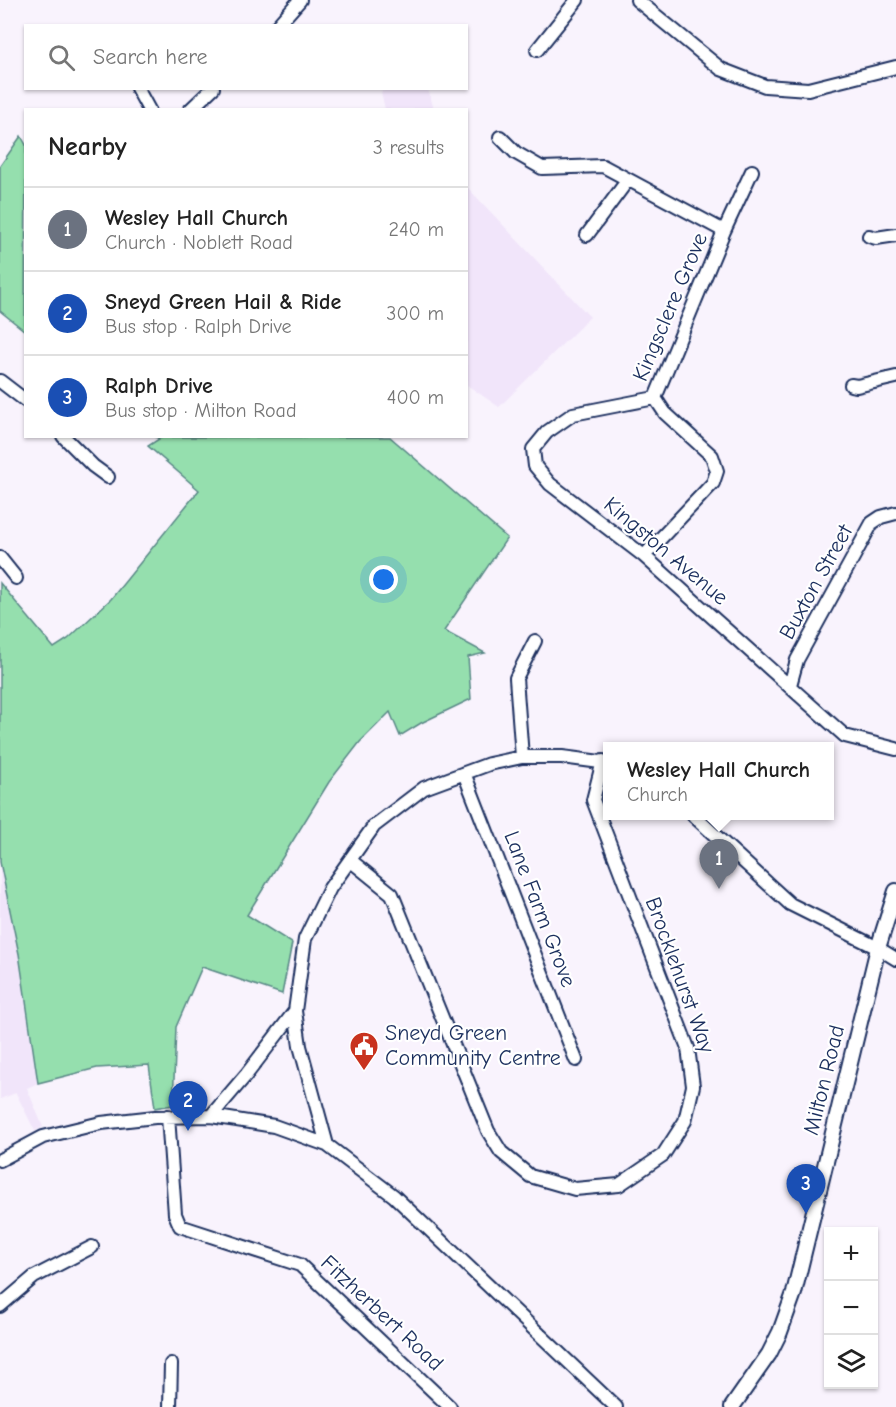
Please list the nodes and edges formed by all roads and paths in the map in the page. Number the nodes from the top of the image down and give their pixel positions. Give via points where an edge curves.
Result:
1 (300, 0) edge
2 (577, 0) edge
3 (637, 0) edge
4 (279, 24) edge
5 (537, 50) dead end
6 (896, 67) edge
7 (137, 90) edge
8 (211, 90) edge
9 (148, 108) edge
10 (192, 108) edge
11 (500, 137) dead end
12 (752, 171) dead end
13 (627, 181) junction
14 (724, 231) junction
15 (587, 235) dead end
16 (896, 235) edge
17 (869, 236) dead end
18 (896, 377) edge
19 (0, 381) edge
20 (852, 384) dead end
21 (655, 398) junction
22 (24, 399) edge
23 (65, 438) edge
24 (108, 477) dead end
25 (896, 513) edge
26 (644, 556) junction
27 (0, 558) edge
28 (16, 578) dead end
29 (536, 641) dead end
30 (790, 685) junction
31 (896, 749) edge
32 (522, 757) junction
33 (603, 762) edge
34 (603, 768) edge
35 (464, 773) junction
36 (698, 820) edge
37 (350, 860) junction
38 (896, 891) edge
39 (878, 948) junction
40 (896, 959) edge
41 (295, 1011) junction
42 (576, 1060) dead end
43 (168, 1116) junction
44 (211, 1116) junction
45 (327, 1145) junction
46 (0, 1160) edge
47 (92, 1247) dead end
48 (0, 1306) edge
49 (171, 1364) dead end
50 (170, 1407) edge
51 (450, 1407) edge
52 (616, 1407) edge
53 (732, 1407) edge

1 - 4 street
2 - 5 street
3 - 6 street via 721,69 765,86 808,89
7 - 9 street
8 - 10 street
11 - 13 street via 516,153 542,168 603,166
12 - 14 street, Kingsclere Grove
13 - 14 street
13 - 15 street
14 - 21 street, Kingsclere Grove
16 - 17 street
18 - 20 street
19 - 22 street
21 - 26 street, Kingsclere Grove via 665,413 712,456 717,471 713,483
21 - 26 street, Kingston Avenue via 573,414 547,432 533,449 534,466 550,484
23 - 24 street
25 - 30 street, Buxton Street via 872,523 797,660
26 - 30 street, Kingston Avenue
27 - 28 street
29 - 32 street via 516,678
30 - 31 street, Kingston Avenue via 846,736
32 - 33 street
32 - 35 street
34 - 37 street, Brocklehurst Way via 593,800 688,1048 693,1086 684,1121 663,1155 619,1185 575,1189 530,1176 501,1152 488,1131 392,894
35 - 37 street via 424,788 374,826
35 - 42 street, Lane Farm Grove
36 - 39 street via 790,904
37 - 41 street via 330,888 305,939
38 - 39 street, Milton Road
39 - 40 street
39 - 53 street, Milton Road via 794,1293 769,1354
41 - 44 street
41 - 45 street via 300,1046
43 - 44 street
43 - 46 street via 101,1123 43,1137
43 - 51 street, Fitzherbert Road via 175,1214 180,1226 300,1265
44 - 45 street via 274,1126
45 - 52 street via 394,1196
47 - 48 street via 34,1277
49 - 50 street

